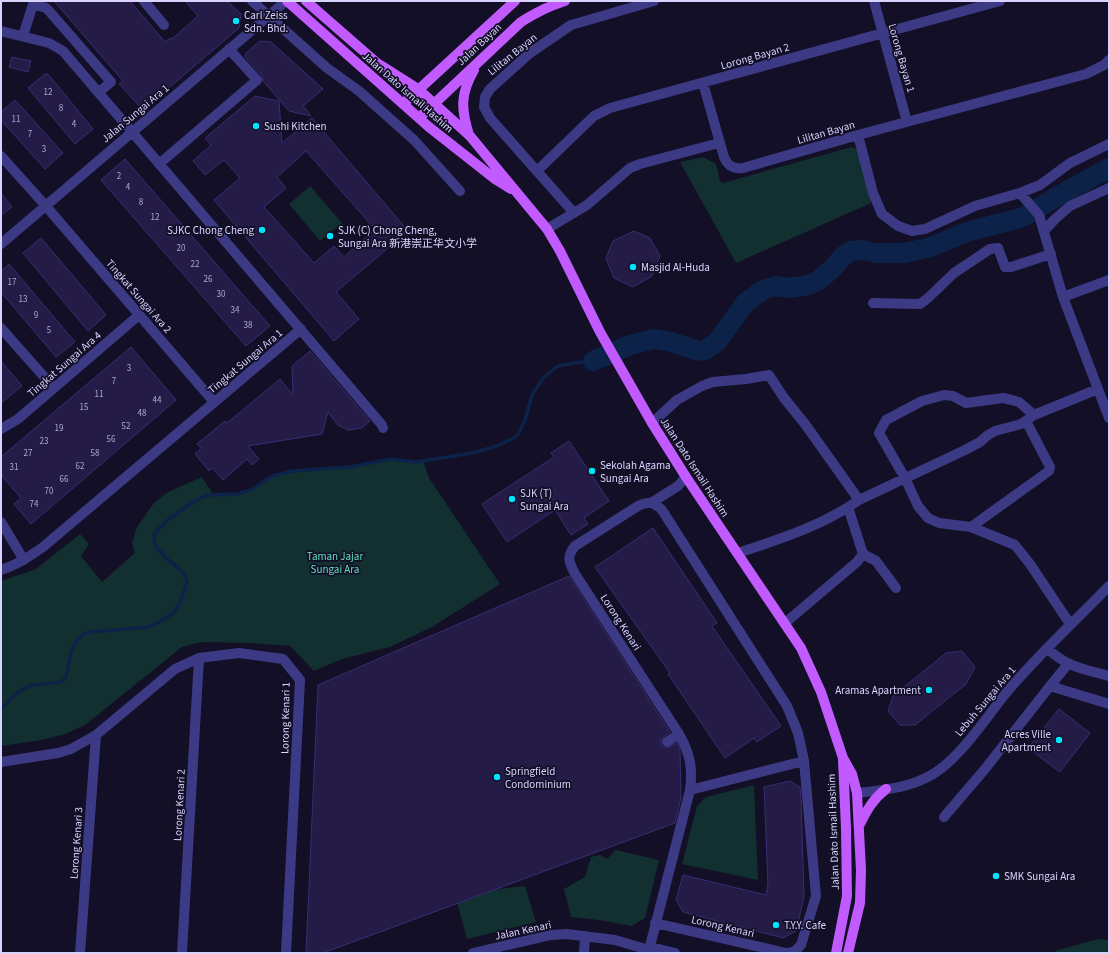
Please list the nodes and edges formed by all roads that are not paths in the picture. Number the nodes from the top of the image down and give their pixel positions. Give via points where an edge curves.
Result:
1 (144, 1) edge
2 (252, 1) edge
3 (287, 1) edge
4 (306, 1) edge
5 (515, 1) edge
6 (565, 1) edge
7 (654, 1) edge
8 (874, 1) edge
9 (1000, 1) edge
10 (33, 2) edge
11 (268, 16) junction
12 (164, 24) dead end
13 (1, 31) edge
14 (882, 32) junction
15 (23, 36) junction
16 (229, 49) junction
17 (480, 60) junction
18 (1109, 60) edge
19 (703, 84) junction
20 (418, 89) junction
21 (99, 92) junction
22 (434, 103) junction
23 (403, 104) junction
24 (419, 118) junction
25 (907, 122) junction
26 (132, 132) junction
27 (858, 135) junction
28 (470, 136) junction
29 (719, 144) junction
30 (1109, 144) edge
31 (1, 156) edge
32 (159, 164) junction
33 (537, 171) junction
34 (1109, 188) edge
35 (460, 190) dead end
36 (519, 194) junction
37 (1022, 194) junction
38 (46, 206) junction
39 (574, 213) junction
40 (547, 229) junction
41 (1044, 231) junction
42 (1, 244) edge
43 (1051, 254) junction
44 (1109, 280) edge
45 (1063, 297) junction
46 (873, 303) dead end
47 (139, 315) junction
48 (1, 328) edge
49 (300, 329) junction
50 (54, 388) junction
51 (1098, 389) junction
52 (214, 402) junction
53 (1030, 418) junction
54 (1109, 418) edge
55 (652, 423) junction
56 (1, 428) edge
57 (383, 428) dead end
58 (686, 477) junction
59 (905, 478) junction
60 (859, 500) junction
61 (651, 503) junction
62 (848, 507) junction
63 (1, 522) edge
64 (970, 527) junction
65 (738, 553) junction
66 (863, 554) junction
67 (24, 560) junction
68 (1, 570) edge
69 (1109, 586) edge
70 (896, 588) dead end
71 (784, 623) junction
72 (1070, 624) junction
73 (1047, 648) junction
74 (199, 658) junction
75 (1068, 664) junction
76 (1109, 676) edge
77 (1050, 686) junction
78 (1109, 704) edge
79 (679, 734) junction
80 (96, 735) junction
81 (667, 742) dead end
82 (843, 758) junction
83 (804, 760) junction
84 (1, 762) edge
85 (844, 787) junction
86 (886, 789) junction
87 (690, 790) junction
88 (857, 793) junction
89 (845, 800) junction
90 (944, 817) dead end
91 (859, 825) junction
92 (655, 923) junction
93 (585, 936) junction
94 (650, 951) edge
95 (836, 952) edge
96 (80, 953) edge
97 (182, 953) edge
98 (286, 953) edge
99 (473, 953) edge
100 (584, 953) edge
101 (675, 953) edge
102 (786, 953) edge
103 (789, 953) edge
104 (848, 953) edge

1 - 12 street
2 - 11 street
3 - 11 street, Jalan Sungai Ara 1
3 - 23 main road, Jalan Dato Ismail Hashim
4 - 20 main road, Jalan Dato Ismail Hashim via 377,63
5 - 20 main road, Jalan Bayan
6 - 17 main road, Jalan Bayan via 536,12 521,22
7 - 33 street, Lilitan Bayan via 571,26 525,57 490,88 485,97 484,107 490,118
8 - 14 street, Lorong Bayan 1
9 - 14 street, Lorong Bayan 2
10 - 15 street
10 - 21 street via 49,11 111,82
11 - 16 street, Jalan Sungai Ara 1
11 - 35 street via 414,140
13 - 15 street, Tingkat Sungai Ara 1
14 - 19 street, Lorong Bayan 2
14 - 25 street, Lorong Bayan 1
15 - 21 street, Tingkat Sungai Ara 1 via 50,43 63,51
16 - 26 street, Jalan Sungai Ara 1
16 - 32 street via 257,80
17 - 22 main road, Jalan Bayan
17 - 28 main road via 464,90 464,120
18 - 25 street, Lilitan Bayan via 1086,74
19 - 29 street
19 - 33 street, Lorong Bayan 2 via 602,111
20 - 22 main road, Jalan Dato Ismail Hashim
20 - 23 main road, Jalan Bayan
21 - 26 street, Tingkat Sungai Ara 1
22 - 24 main road, Jalan Bayan
22 - 28 main road, Jalan Dato Ismail Hashim
23 - 24 main road, Jalan Dato Ismail Hashim
24 - 36 main road, Jalan Dato Ismail Hashim via 476,165
25 - 27 street, Lilitan Bayan
26 - 32 street, Tingkat Sungai Ara 1
26 - 38 street, Jalan Sungai Ara 1
27 - 29 street, Lilitan Bayan via 737,169 727,162
27 - 37 street via 882,214 907,230 925,229 975,206
28 - 36 main road, Jalan Dato Ismail Hashim
29 - 39 street via 630,168
30 - 37 street via 1070,163 1040,185
31 - 38 street, Tingkat Sungai Ara 2
32 - 49 street, Tingkat Sungai Ara 1
33 - 39 street, Lilitan Bayan
34 - 41 street via 1070,206
36 - 40 main road, Jalan Dato Ismail Hashim
37 - 41 street via 1039,215
38 - 42 street, Jalan Sungai Ara 1
38 - 47 street, Tingkat Sungai Ara 2
39 - 40 street
40 - 55 main road, Jalan Dato Ismail Hashim via 600,332
41 - 43 street
43 - 45 street
43 - 46 street via 1011,267 1005,266 998,248 990,249 954,273 920,304
44 - 45 street
45 - 51 street
47 - 50 street, Tingkat Sungai Ara 4
47 - 52 street, Tingkat Sungai Ara 2
48 - 50 street
49 - 52 street, Tingkat Sungai Ara 1
49 - 57 street
50 - 56 street, Tingkat Sungai Ara 4 via 18,419
51 - 53 street
51 - 54 street
52 - 67 street, Tingkat Sungai Ara 1 via 43,547
53 - 59 street via 1015,427 995,431 970,448
53 - 59 street via 1019,402 1007,399 966,403 948,395 922,401 886,420 879,433
53 - 64 street via 1050,467 1049,471
55 - 58 main road, Jalan Dato Ismail Hashim
55 - 60 street via 677,400 702,386 713,382 769,375
58 - 61 street, Lorong Kenari via 678,486
58 - 65 main road, Jalan Dato Ismail Hashim
59 - 60 street
59 - 64 street via 918,506 928,518
60 - 62 street
61 - 79 street, Lorong Kenari via 645,502 575,546 569,558 575,574
61 - 83 street via 662,510 787,706 798,733
62 - 65 street via 789,536
62 - 66 street
63 - 67 street
64 - 72 street via 1015,545
65 - 71 main road, Jalan Dato Ismail Hashim
66 - 70 street via 876,562
66 - 71 street via 857,562
67 - 68 street, Tingkat Sungai Ara 1
69 - 72 street, Lebuh Sungai Ara 1
71 - 82 main road, Jalan Dato Ismail Hashim via 801,648 821,692
72 - 73 street, Lebuh Sungai Ara 1
73 - 75 street
73 - 86 street, Lebuh Sungai Ara 1 via 944,766 925,779
74 - 80 street, Lorong Kenari 1 via 175,669
74 - 97 street, Lorong Kenari 2
74 - 98 street, Lorong Kenari 1 via 239,653 283,659 300,680
75 - 76 street
75 - 77 street
77 - 78 street
77 - 90 street
79 - 81 street
79 - 87 street, Lorong Kenari via 691,762
80 - 84 street, Lorong Kenari 1 via 72,749 58,753
80 - 96 street, Lorong Kenari 3
82 - 85 main road, Jalan Dato Ismail Hashim
82 - 88 main road, Jalan Dato Ismail Hashim via 852,774
83 - 87 street
83 - 103 street via 816,896 801,945
85 - 88 main road
85 - 89 main road, Jalan Dato Ismail Hashim
86 - 88 street, Lebuh Sungai Ara 1
86 - 91 main road via 871,804
87 - 92 street, Lorong Kenari
88 - 89 main road
88 - 91 main road, Jalan Dato Ismail Hashim
89 - 95 main road, Jalan Dato Ismail Hashim via 847,896
91 - 104 main road, Jalan Dato Ismail Hashim via 860,903
92 - 94 street, Lorong Kenari
92 - 102 street, Lorong Kenari
93 - 94 street, Jalan Kenari via 615,940
93 - 99 street, Jalan Kenari via 551,935
93 - 100 street
94 - 101 street, Jalan Kenari via 659,949

